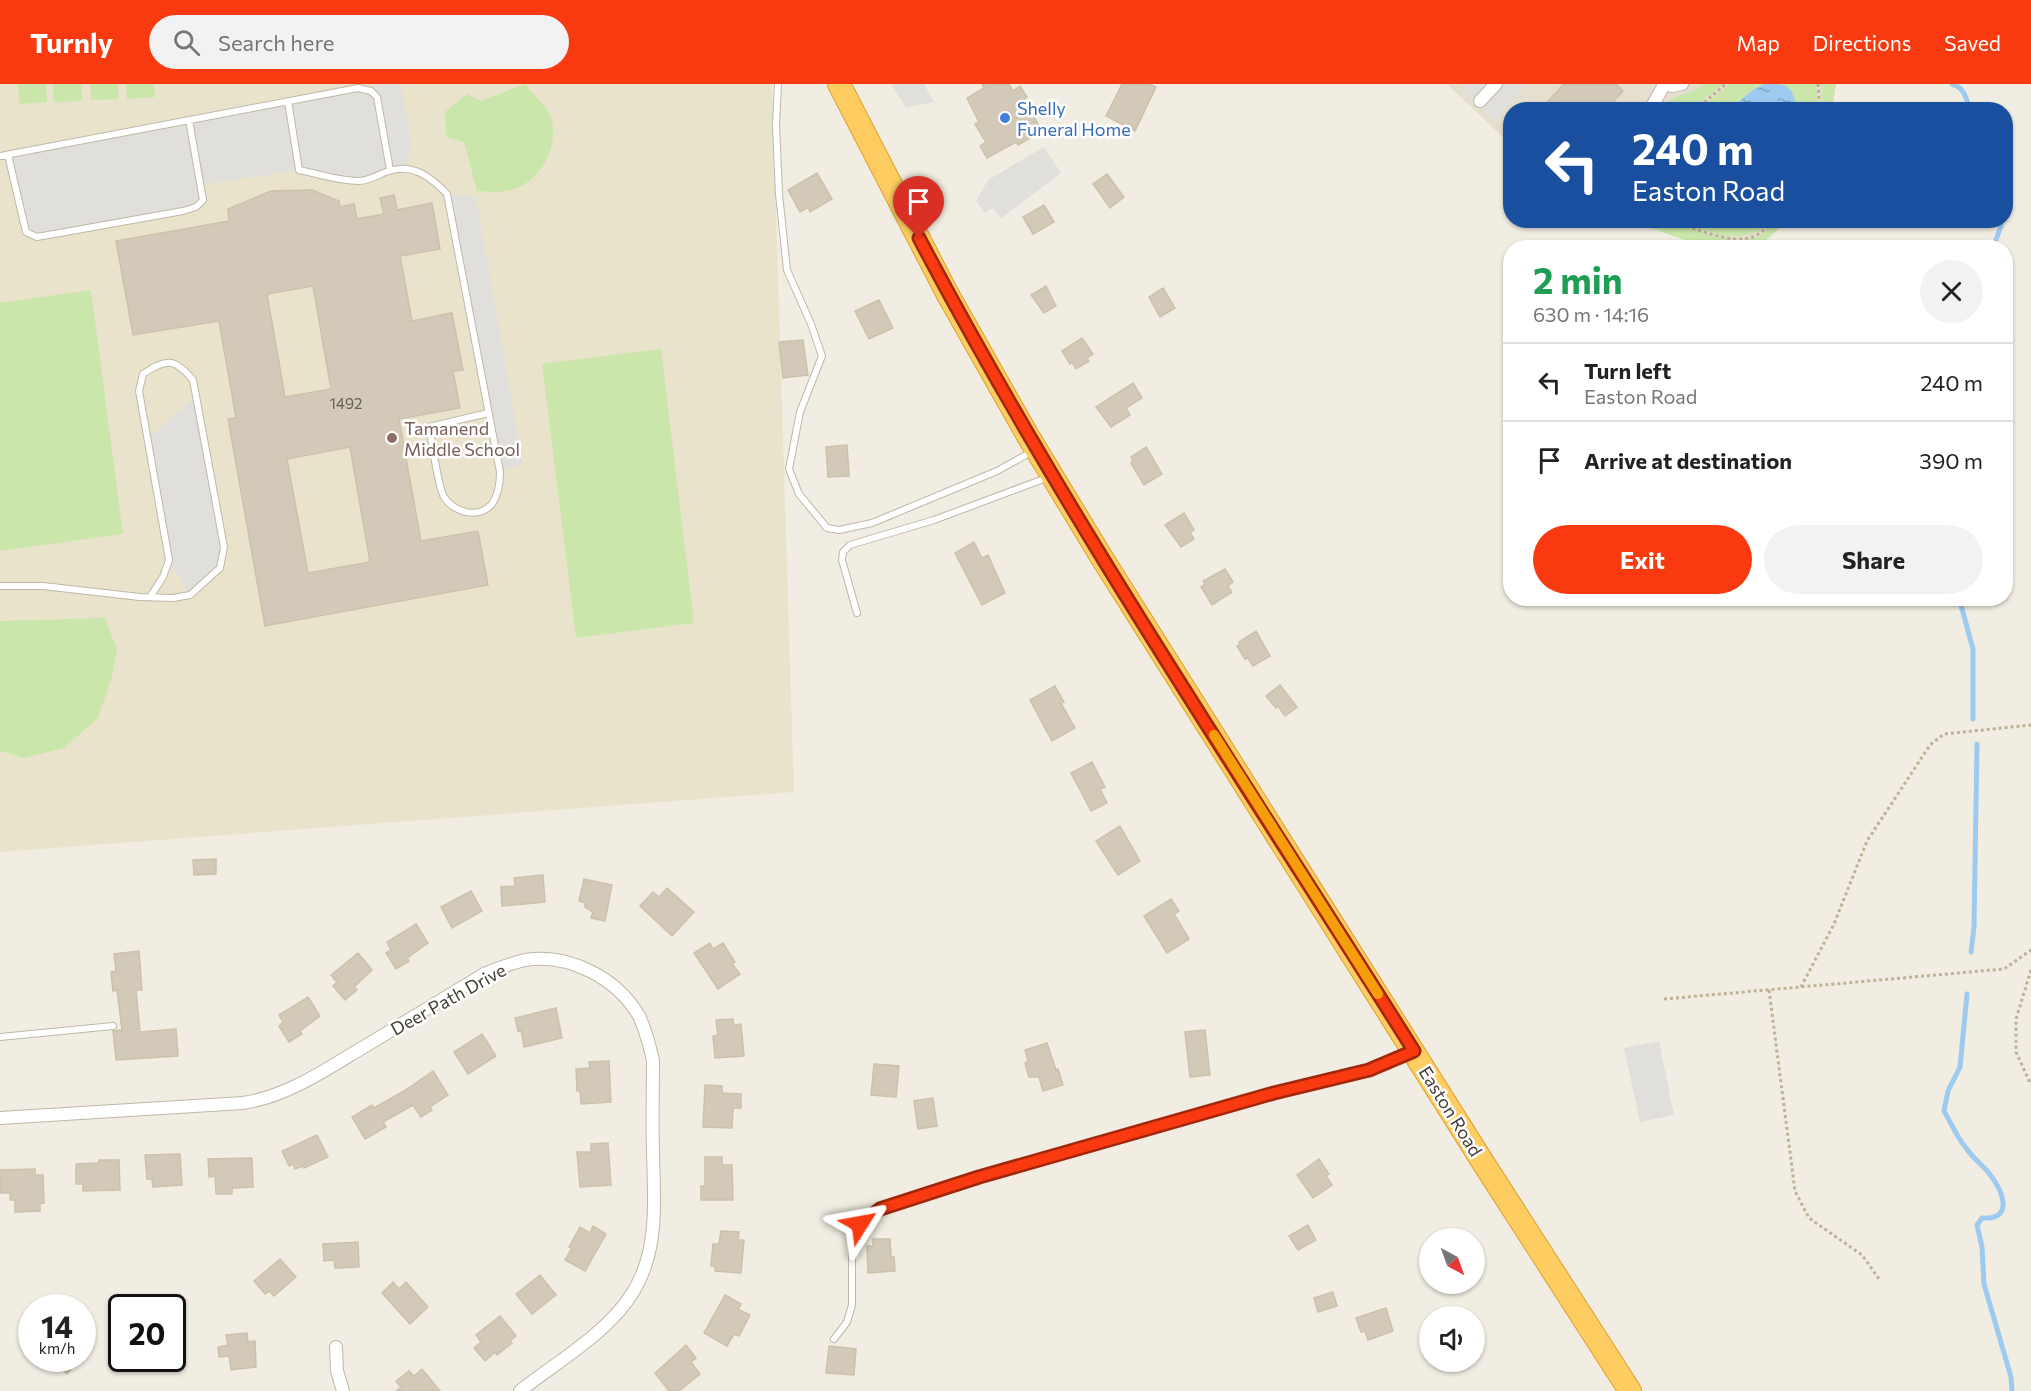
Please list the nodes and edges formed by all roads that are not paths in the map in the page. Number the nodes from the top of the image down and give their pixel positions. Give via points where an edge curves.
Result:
1 (778, 84) edge
2 (838, 84) edge
3 (1496, 84) edge
4 (1682, 84) edge
5 (1663, 85) edge
6 (288, 101) junction
7 (1480, 101) dead end
8 (1654, 102) edge
9 (189, 120) junction
10 (4, 156) edge
11 (390, 170) junction
12 (488, 413) junction
13 (1036, 449) junction
14 (1052, 475) junction
15 (0, 586) edge
16 (150, 597) junction
17 (857, 613) dead end
18 (113, 1026) dead end
19 (0, 1037) edge
20 (1414, 1051) junction
21 (0, 1118) edge
22 (834, 1339) dead end
23 (336, 1347) dead end
24 (343, 1391) edge
25 (520, 1391) edge
26 (1630, 1391) edge

1 - 13 lane via 779,194 787,270 822,356 800,412 789,469 799,494 827,528 840,530 872,523 921,503 997,471
2 - 13 highway, Easton Road via 943,284
3 - 7 street
4 - 5 street
5 - 8 street
6 - 9 lane
6 - 11 lane via 299,170 363,182
6 - 11 lane via 358,88 371,91 377,97
9 - 10 lane
9 - 10 lane via 203,200 183,211 37,237 26,232
11 - 12 lane via 406,167 433,179 447,194
12 - 12 lane via 500,489 492,504 478,513 464,512 450,505 442,494 429,427
13 - 14 highway, Easton Road
14 - 17 lane via 934,520 850,545 842,560
14 - 20 highway, Easton Road
15 - 16 lane via 43,586
16 - 16 lane via 190,595 220,568 224,547 193,380 172,362 158,363 143,374 139,391 169,560
18 - 19 lane
20 - 22 lane via 1369,1070 1274,1093 880,1209 860,1224 852,1242 852,1305 847,1322
20 - 26 highway, Easton Road
21 - 25 street, Deer Path Drive via 260,1101 309,1080 486,973 510,964 543,959 590,970 628,1001 648,1037 653,1060 654,1228 650,1256 621,1310
23 - 24 street

